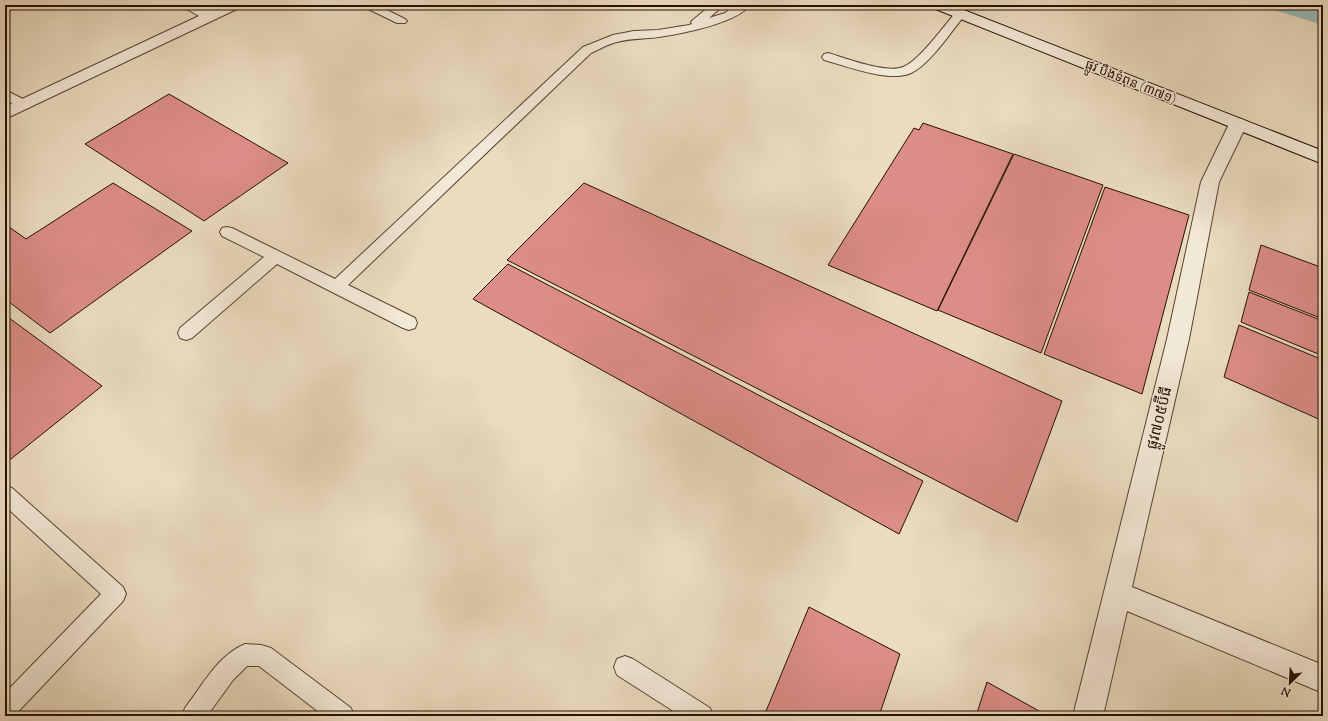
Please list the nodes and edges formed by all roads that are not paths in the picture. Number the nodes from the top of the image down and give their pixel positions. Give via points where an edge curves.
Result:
1 (190, 5) edge
2 (234, 5) edge
3 (368, 5) edge
4 (718, 5) edge
5 (744, 5) edge
6 (938, 5) edge
7 (960, 14) junction
8 (211, 16) junction
9 (401, 21) dead end
10 (691, 28) junction
11 (828, 57) dead end
12 (5, 94) edge
13 (24, 105) junction
14 (5, 114) edge
15 (1238, 124) junction
16 (1323, 158) edge
17 (227, 232) dead end
18 (276, 256) junction
19 (336, 287) junction
20 (409, 323) dead end
21 (186, 333) dead end
22 (5, 494) edge
23 (1117, 594) junction
24 (624, 667) dead end
25 (1323, 680) edge
26 (5, 709) edge
27 (193, 716) edge
28 (342, 716) edge
29 (702, 716) edge
30 (1088, 716) edge

1 - 8 street
2 - 8 street
3 - 9 lane
4 - 10 lane
5 - 10 lane via 729,15
6 - 7 street, ផ្លូវ បឹងទំពុន (៣៧១)
7 - 11 lane via 916,65 906,71 889,73
7 - 15 street, ផ្លូវ បឹងទំពុន (៣៧១)
8 - 13 street
10 - 19 lane via 613,38 587,50
12 - 13 lane
13 - 14 street
15 - 16 street, ផ្លូវ បឹងទំពុន (៣៧១)
15 - 23 street, ផ្លូវ៧០៥ប៊ីធី via 1210,182 1178,339
17 - 18 lane
18 - 19 lane
18 - 21 lane
19 - 20 lane
22 - 26 lane via 116,594
23 - 25 street
23 - 30 street, ផ្លូវ៧០៥ប៊ីធី
24 - 29 lane
27 - 28 lane via 234,663 244,655 255,655 263,656

